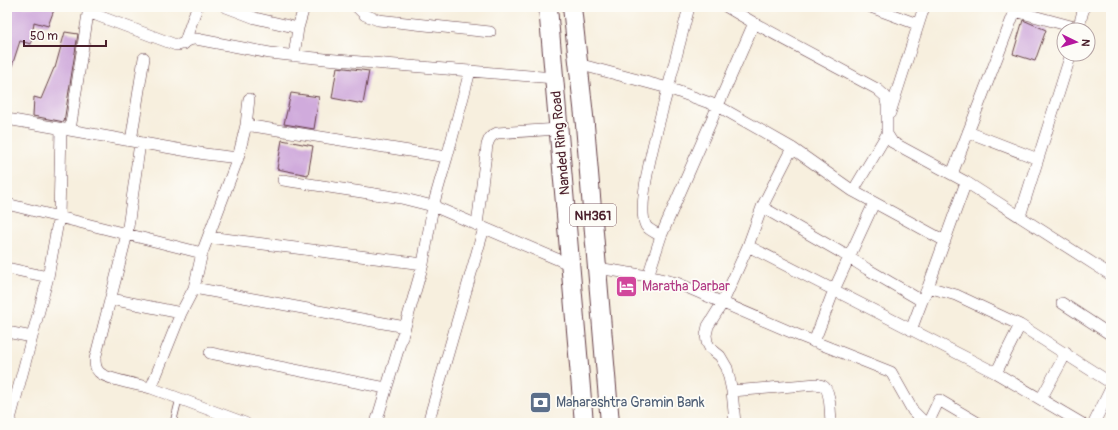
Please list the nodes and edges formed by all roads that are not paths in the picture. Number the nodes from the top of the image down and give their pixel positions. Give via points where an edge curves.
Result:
1 (197, 7) edge
2 (226, 7) edge
3 (304, 7) edge
4 (357, 7) edge
5 (548, 7) edge
6 (572, 7) edge
7 (689, 7) edge
8 (727, 7) edge
9 (871, 7) edge
10 (924, 7) edge
11 (1084, 7) edge
12 (1016, 9) edge
13 (88, 10) edge
14 (1056, 22) edge
15 (1080, 22) edge
16 (754, 23) junction
17 (917, 24) junction
18 (298, 28) junction
19 (490, 32) dead end
20 (184, 44) junction
21 (294, 56) junction
22 (144, 58) dead end
23 (1068, 62) edge
24 (578, 64) junction
25 (470, 71) junction
26 (554, 78) junction
27 (668, 88) junction
28 (249, 99) dead end
29 (718, 106) junction
30 (7, 119) edge
31 (887, 122) junction
32 (246, 125) junction
33 (559, 128) junction
34 (66, 130) junction
35 (968, 132) junction
36 (888, 134) junction
37 (135, 142) junction
38 (792, 148) junction
39 (447, 157) junction
40 (238, 158) junction
41 (1038, 159) junction
42 (952, 174) junction
43 (283, 180) dead end
44 (966, 182) junction
45 (853, 191) junction
46 (874, 203) junction
47 (7, 204) edge
48 (433, 206) junction
49 (762, 207) junction
50 (59, 216) junction
51 (1020, 216) junction
52 (480, 227) junction
53 (127, 234) junction
54 (661, 236) junction
55 (208, 237) junction
56 (945, 241) junction
57 (748, 246) junction
58 (202, 253) junction
59 (849, 257) junction
60 (423, 264) junction
61 (571, 265) junction
62 (7, 268) edge
63 (597, 268) junction
64 (1111, 275) edge
65 (648, 276) junction
66 (48, 277) junction
67 (928, 287) junction
68 (194, 288) junction
69 (834, 290) junction
70 (111, 299) junction
71 (922, 301) junction
72 (723, 302) junction
73 (1062, 303) dead end
74 (181, 313) junction
75 (1020, 325) junction
76 (404, 326) junction
77 (911, 330) junction
78 (7, 332) edge
79 (1111, 335) edge
80 (32, 337) junction
81 (814, 342) junction
82 (210, 353) dead end
83 (1066, 353) junction
84 (996, 373) junction
85 (1111, 383) edge
86 (151, 388) junction
87 (386, 388) junction
88 (1111, 388) edge
89 (732, 391) junction
90 (179, 399) junction
91 (1041, 399) junction
92 (9, 423) edge
93 (173, 423) edge
94 (245, 423) edge
95 (376, 423) edge
96 (428, 423) edge
97 (584, 423) edge
98 (610, 423) edge
99 (735, 423) edge
100 (831, 423) edge
101 (925, 423) edge
102 (928, 423) edge
103 (978, 423) edge
104 (1081, 423) edge
105 (1094, 423) edge

1 - 20 street
2 - 18 street via 255,18
3 - 18 street
4 - 19 street via 366,16 378,20
5 - 26 highway, Nanded Ring Road / NH361
6 - 24 highway, NH361
7 - 27 street
8 - 16 street
9 - 17 street
10 - 17 street
11 - 15 street
12 - 14 street
12 - 35 street
13 - 20 street via 176,45
13 - 34 street
16 - 29 street
16 - 31 street via 877,89 885,96 888,105
17 - 31 street
18 - 21 street
20 - 21 street via 189,39 196,39
21 - 25 street
22 - 37 street
23 - 41 street
24 - 27 street
24 - 63 highway, NH361
25 - 26 street
25 - 39 street
26 - 33 highway, Nanded Ring Road / NH361
27 - 29 street
27 - 54 street via 643,207 643,219 647,227
28 - 32 street
29 - 38 street
29 - 54 street
30 - 34 street
31 - 36 street
32 - 39 street
32 - 40 street
33 - 52 street via 497,133 489,138
33 - 61 highway, Nanded Ring Road / NH361
34 - 37 street
34 - 50 street
35 - 41 street
35 - 42 street
36 - 42 street via 892,142
36 - 45 street
37 - 40 street
37 - 53 street
38 - 45 street
38 - 49 street
39 - 48 street
40 - 55 street
41 - 51 street
42 - 44 street
43 - 48 street via 401,198
44 - 51 street
44 - 56 street
45 - 46 street
46 - 56 street
46 - 59 street
47 - 50 street
48 - 52 street
48 - 60 street
49 - 57 street
49 - 59 street
50 - 53 street
50 - 66 street
51 - 64 street
52 - 61 street
52 - 96 street
53 - 58 street
53 - 70 street
54 - 65 street
55 - 58 street
55 - 60 street
56 - 67 street
57 - 69 street
57 - 72 street
58 - 68 street
59 - 69 street
59 - 71 street
60 - 76 street
61 - 97 highway, Nanded Ring Road / NH361
62 - 66 street
63 - 65 street
63 - 98 highway, NH361
65 - 72 street via 678,283
66 - 80 street
67 - 71 street
67 - 75 street via 956,295
68 - 74 street
68 - 76 street
69 - 77 street
69 - 81 street
70 - 74 street
70 - 86 street via 95,359 96,367 106,376
71 - 77 street
72 - 81 street
72 - 89 street via 708,326 706,335 710,348 724,362
73 - 79 street
74 - 86 street
75 - 83 street
75 - 84 street
76 - 87 street
77 - 84 street
78 - 80 street
80 - 92 street
81 - 101 street via 891,372 913,411
82 - 87 street
83 - 85 street
83 - 91 street
84 - 91 street
86 - 90 street
87 - 95 street
88 - 105 street
89 - 99 street
89 - 100 street via 817,384 827,390
90 - 93 lane
90 - 94 street
91 - 104 street
102 - 103 street via 940,400

